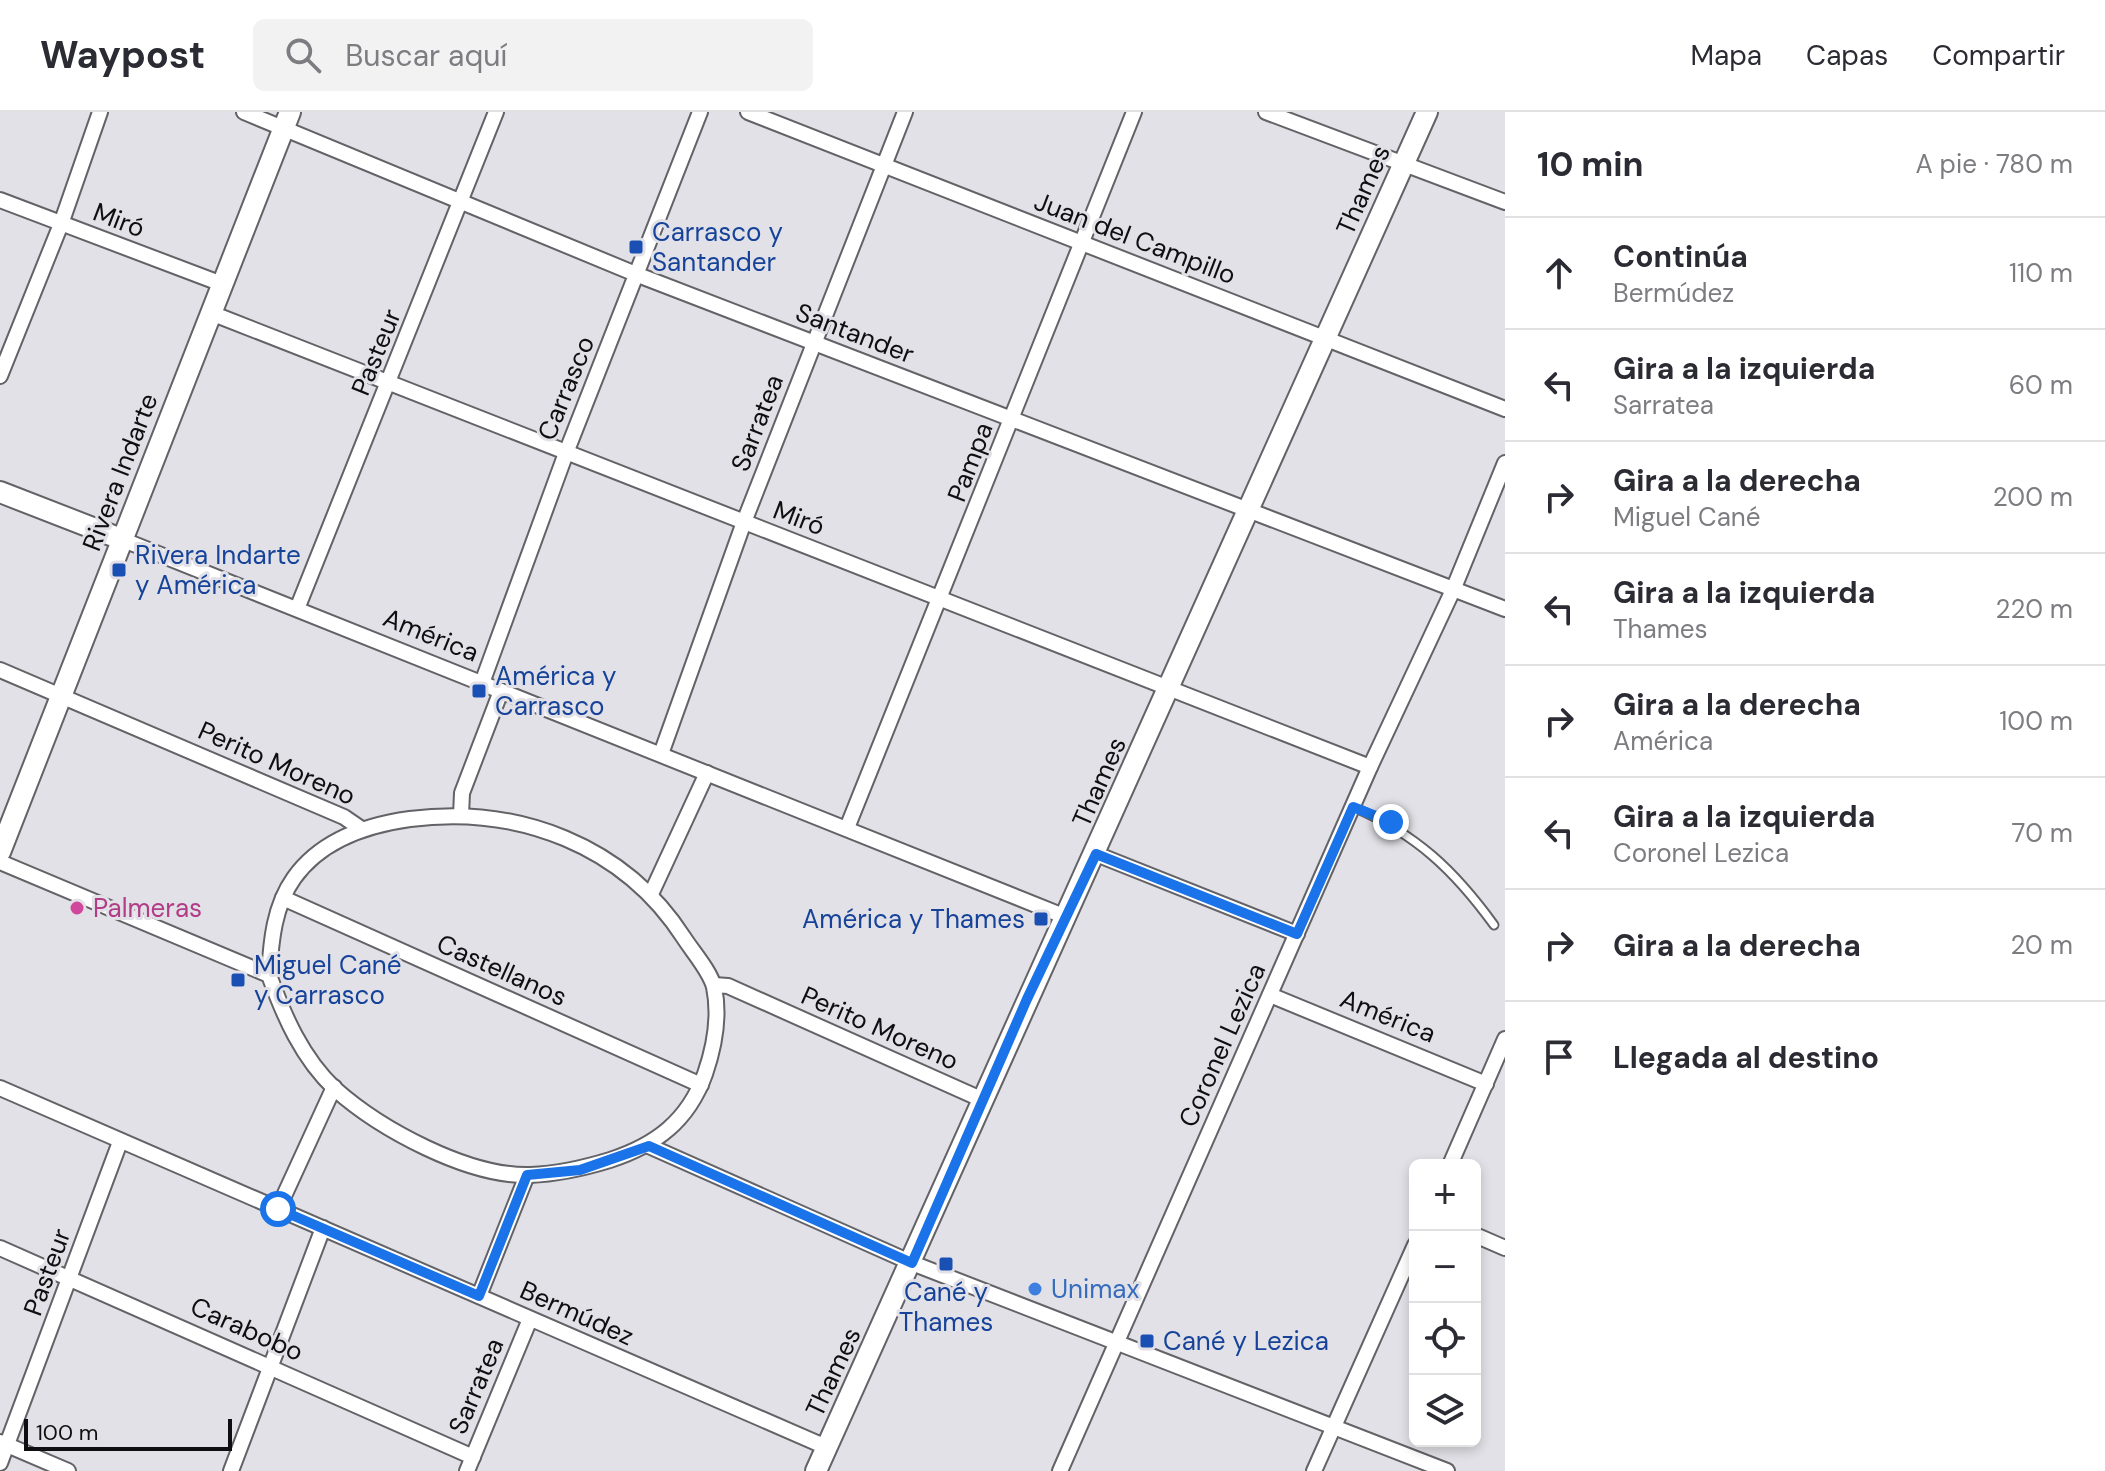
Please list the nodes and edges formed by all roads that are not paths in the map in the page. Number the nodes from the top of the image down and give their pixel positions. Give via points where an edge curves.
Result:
1 (100, 112) edge
2 (244, 112) edge
3 (496, 112) edge
4 (700, 112) edge
5 (748, 112) edge
6 (905, 112) edge
7 (1134, 112) edge
8 (1266, 112) edge
9 (1427, 112) edge
10 (287, 120) edge
11 (1403, 165) junction
12 (884, 166) junction
13 (0, 200) edge
14 (461, 200) junction
15 (1505, 202) edge
16 (61, 224) junction
17 (1083, 243) junction
18 (638, 275) junction
19 (222, 284) junction
20 (211, 313) junction
21 (1325, 338) junction
22 (814, 344) junction
23 (0, 376) edge
24 (389, 384) junction
25 (1505, 409) edge
26 (1013, 418) junction
27 (566, 453) junction
28 (1505, 463) edge
29 (0, 492) edge
30 (1248, 510) junction
31 (744, 522) junction
32 (121, 539) junction
33 (1453, 590) junction
34 (942, 600) junction
35 (297, 609) junction
36 (1505, 609) edge
37 (0, 670) edge
38 (482, 683) junction
39 (1169, 690) junction
40 (501, 691) junction
41 (62, 694) junction
42 (661, 754) junction
43 (1370, 767) junction
44 (707, 773) junction
45 (1353, 807) junction
46 (461, 815) junction
47 (360, 828) junction
48 (847, 828) junction
49 (0, 852) edge
50 (1096, 854) junction
51 (0, 862) edge
52 (651, 894) junction
53 (283, 898) junction
54 (1066, 917) junction
55 (1494, 925) dead end
56 (1297, 934) junction
57 (269, 975) junction
58 (714, 985) junction
59 (1270, 995) junction
60 (1505, 1039) edge
61 (1486, 1084) junction
62 (701, 1085) junction
63 (334, 1087) junction
64 (0, 1088) edge
65 (983, 1100) junction
66 (120, 1142) junction
67 (649, 1146) junction
68 (1453, 1159) edge
69 (527, 1175) junction
70 (278, 1209) junction
71 (323, 1228) junction
72 (1481, 1238) edge
73 (0, 1248) edge
74 (1505, 1248) edge
75 (1409, 1258) edge
76 (912, 1263) junction
77 (71, 1278) junction
78 (479, 1296) junction
79 (530, 1319) junction
80 (1117, 1344) junction
81 (269, 1365) junction
82 (1333, 1428) junction
83 (3, 1444) edge
84 (826, 1447) junction
85 (0, 1463) edge
86 (470, 1464) edge
87 (68, 1471) edge
88 (231, 1471) edge
89 (816, 1471) edge
90 (1060, 1471) edge
91 (1314, 1471) edge
92 (1447, 1471) edge

1 - 16 street
2 - 10 street, Santander
3 - 14 street, Pasteur
4 - 18 street, Carrasco
5 - 12 street, Juan del Campillo
6 - 12 street, Sarratea
7 - 17 street, Pampa
8 - 11 street
9 - 11 street, Thames
10 - 14 street, Santander
10 - 19 street, Rivera Indarte
11 - 15 street
11 - 21 street, Thames
12 - 17 street, Juan del Campillo
12 - 22 street, Sarratea
13 - 16 street, Miró
14 - 18 street, Santander
14 - 24 street, Pasteur
16 - 19 street, Miró
16 - 23 street
17 - 21 street, Juan del Campillo
17 - 26 street, Pampa
18 - 22 street, Santander
18 - 27 street, Carrasco
19 - 20 street, Rivera Indarte
20 - 24 street, Miró
20 - 32 street, Rivera Indarte
21 - 25 street, Juan del Campillo
21 - 30 street, Thames
22 - 26 street, Santander
22 - 31 street, Sarratea
24 - 27 street, Miró
24 - 35 street, Pasteur
26 - 30 street, Santander
26 - 34 street, Pampa
27 - 31 street, Miró
27 - 38 street, Carrasco
28 - 33 street, Coronel Lezica
29 - 32 street, América
30 - 33 street, Santander
30 - 39 street, Thames
31 - 34 street, Miró
31 - 42 street, Sarratea
32 - 35 street, América
32 - 41 street, Rivera Indarte
33 - 36 street, Santander
33 - 43 street, Coronel Lezica
34 - 39 street, Miró
34 - 48 street, Pampa
35 - 38 street, América
37 - 41 street, Perito Moreno
38 - 40 street, América
39 - 43 street, Miró
39 - 50 street, Thames
40 - 42 street, América
40 - 46 street via 462,793
41 - 47 street, Perito Moreno
41 - 49 street, Rivera Indarte
42 - 44 street, América
43 - 45 street, Coronel Lezica
44 - 48 street, América
44 - 52 street
45 - 55 lane via 1391,822 1412,838 1451,873
45 - 56 street, Coronel Lezica
46 - 47 street, Perito Moreno
46 - 52 street, Perito Moreno via 548,831 606,858
47 - 53 street via 302,867
48 - 54 street, América
50 - 54 street, Thames
50 - 56 street
51 - 57 street
52 - 58 street, Perito Moreno
53 - 57 street
53 - 62 street, Castellanos
54 - 65 street, Thames
56 - 59 street, Coronel Lezica
57 - 63 street via 299,1044
58 - 62 street via 714,1049
58 - 65 street, Perito Moreno via 728,986
59 - 61 street, América
59 - 80 street, Coronel Lezica
60 - 61 street
61 - 68 street
62 - 67 street via 677,1122
63 - 69 street via 384,1124 432,1149 479,1167
63 - 70 street
64 - 66 street, Bermúdez
65 - 76 street, Thames
66 - 70 street, Bermúdez
66 - 77 street, Pasteur
67 - 69 street via 580,1170
67 - 76 street
69 - 78 street, Sarratea
70 - 71 street, Bermúdez
71 - 78 street, Bermúdez
71 - 81 street
72 - 74 street
73 - 77 street, Carabobo
75 - 82 street
76 - 80 street
76 - 84 street, Thames
77 - 81 street, Carabobo
77 - 83 street, Pasteur
78 - 79 street, Bermúdez
79 - 84 street, Bermúdez
79 - 86 street, Sarratea
80 - 82 street
80 - 90 street, Coronel Lezica
81 - 86 street, Carabobo
81 - 88 street
82 - 91 street
82 - 92 street
83 - 85 street, Pasteur
83 - 87 street
84 - 89 street, Thames

